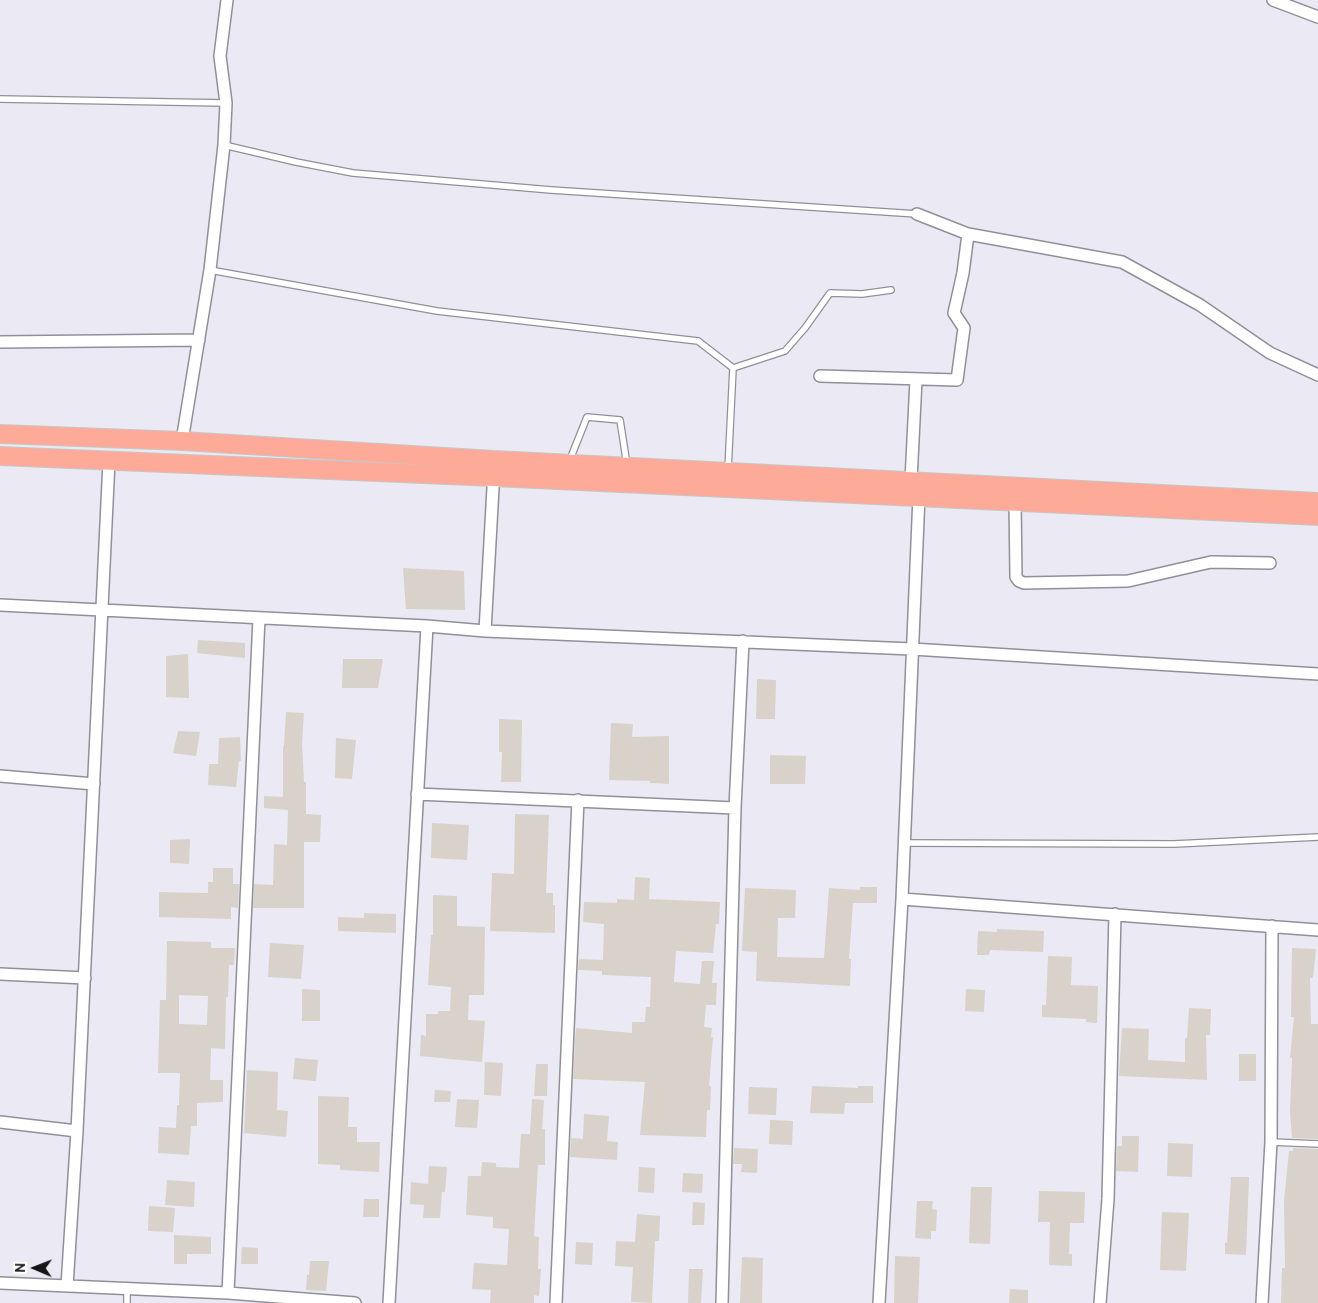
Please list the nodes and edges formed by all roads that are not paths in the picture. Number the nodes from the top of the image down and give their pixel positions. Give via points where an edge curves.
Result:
1 (227, 0) edge
2 (1273, 0) edge
3 (1318, 17) edge
4 (0, 99) edge
5 (226, 103) junction
6 (224, 145) junction
7 (917, 214) joint
8 (968, 234) junction
9 (210, 270) junction
10 (891, 290) dead end
11 (200, 340) junction
12 (0, 342) edge
13 (733, 368) junction
14 (1318, 375) edge
15 (820, 376) dead end
16 (916, 380) junction
17 (0, 434) edge
18 (182, 441) junction
19 (0, 456) edge
20 (109, 461) junction
21 (568, 464) junction
22 (627, 467) junction
23 (494, 468) junction
24 (728, 472) junction
25 (911, 480) junction
26 (919, 496) junction
27 (1015, 501) junction
28 (1318, 502) edge
29 (1318, 516) edge
30 (1270, 563) dead end
31 (0, 606) edge
32 (103, 610) junction
33 (259, 618) junction
34 (427, 626) junction
35 (485, 631) junction
36 (743, 641) junction
37 (912, 649) junction
38 (1318, 674) edge
39 (0, 776) edge
40 (94, 784) junction
41 (417, 794) junction
42 (578, 800) junction
43 (735, 808) junction
44 (1318, 837) edge
45 (904, 843) junction
46 (902, 899) junction
47 (1115, 914) junction
48 (1272, 926) junction
49 (1318, 930) edge
50 (0, 974) edge
51 (85, 978) junction
52 (0, 1122) edge
53 (77, 1131) junction
54 (1271, 1142) junction
55 (1318, 1144) edge
56 (0, 1284) edge
57 (68, 1286) junction
58 (128, 1290) junction
59 (228, 1293) junction
60 (127, 1303) edge
61 (355, 1303) edge
62 (389, 1303) edge
63 (556, 1303) edge
64 (722, 1303) edge
65 (879, 1303) edge
66 (1100, 1303) edge
67 (1262, 1303) edge

1 - 5 street via 220,56
2 - 3 street
4 - 5 lane
5 - 6 street
6 - 7 lane via 353,173 561,191
6 - 9 street
7 - 8 street
8 - 14 street via 1122,262 1200,305 1270,353
8 - 16 street via 954,313 964,328 957,380
9 - 11 street
9 - 13 lane via 437,311 698,341
10 - 13 lane via 862,294 830,293 785,351
11 - 12 street
11 - 18 street
13 - 24 lane
15 - 16 street
16 - 25 street
17 - 18 main road
18 - 23 main road
19 - 20 main road
20 - 23 main road
20 - 32 street
21 - 22 main road
21 - 22 lane via 587,418 620,420
21 - 23 main road
22 - 24 main road
23 - 26 main road
23 - 35 street
24 - 25 main road
25 - 28 main road
26 - 27 main road
26 - 37 street
27 - 29 main road
27 - 30 street via 1016,577 1024,583 1128,581 1211,562
31 - 32 street
32 - 33 street
32 - 40 street
33 - 34 street
33 - 59 street
34 - 35 street
34 - 41 street
35 - 36 street
36 - 37 street
36 - 43 street
37 - 38 street
37 - 45 street
39 - 40 street
40 - 51 street
41 - 42 street
41 - 62 street
42 - 43 street
42 - 63 street
43 - 64 street
44 - 45 lane via 1174,844
45 - 46 street
46 - 47 street
46 - 65 street
47 - 48 street
47 - 66 street via 1108,1198
48 - 49 street
48 - 54 street
50 - 51 street
51 - 53 street
52 - 53 street
53 - 57 street
54 - 55 lane
54 - 67 street
56 - 57 street
57 - 58 street
58 - 59 street
58 - 60 lane
59 - 61 street

